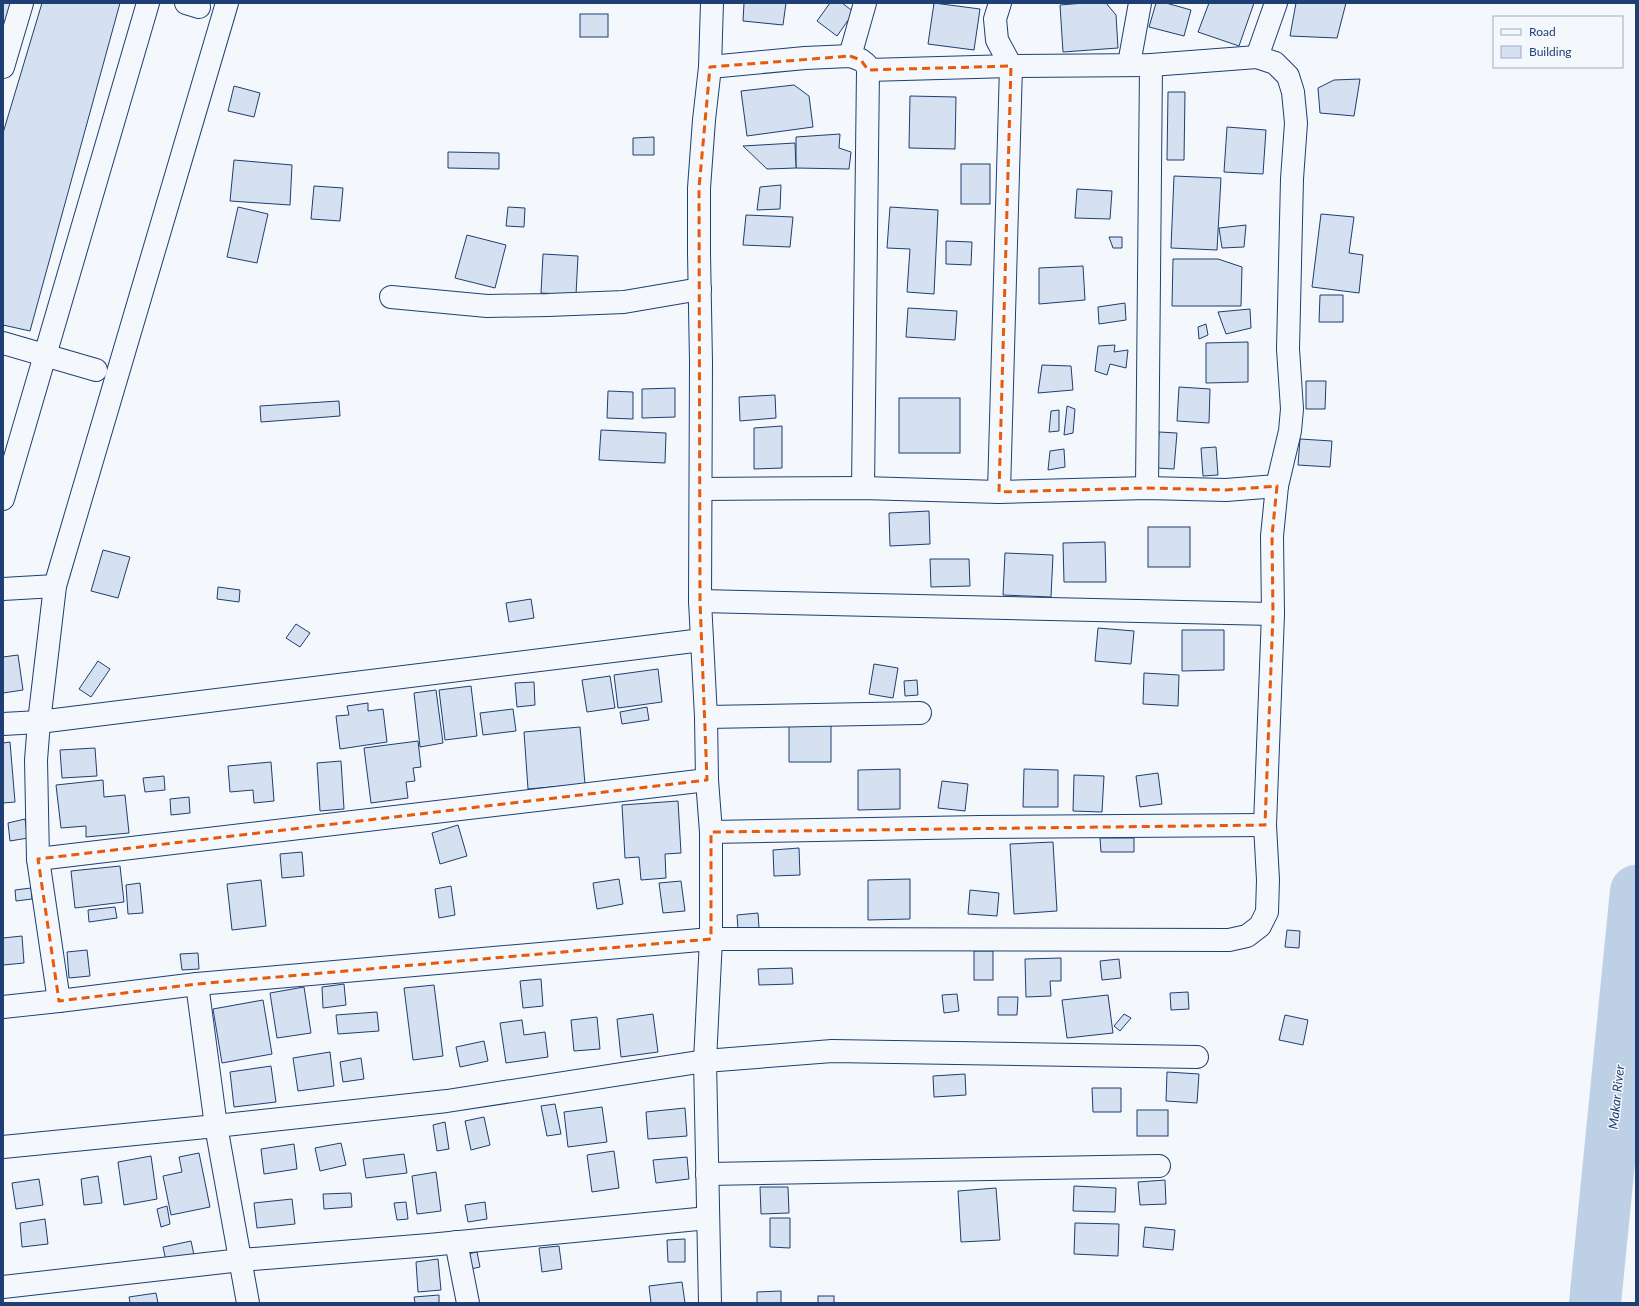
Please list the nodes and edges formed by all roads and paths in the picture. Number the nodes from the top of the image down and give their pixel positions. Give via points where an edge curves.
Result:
1 (22, 3) edge
2 (148, 3) edge
3 (227, 3) edge
4 (712, 3) edge
5 (865, 3) edge
6 (1000, 3) edge
7 (1140, 3) edge
8 (1276, 3) edge
9 (850, 56) junction
10 (1257, 57) junction
11 (1129, 64) junction
12 (1151, 64) junction
13 (1011, 66) junction
14 (3, 67) edge
15 (710, 67) junction
16 (868, 70) junction
17 (700, 289) junction
18 (391, 297) dead end
19 (3, 343) edge
20 (45, 355) junction
21 (96, 370) dead end
22 (1277, 486) junction
23 (863, 488) junction
24 (1147, 488) junction
25 (701, 489) junction
26 (999, 492) junction
27 (3, 499) edge
28 (55, 586) junction
29 (3, 588) edge
30 (700, 601) junction
31 (1273, 614) junction
32 (702, 640) junction
33 (920, 713) dead end
34 (706, 717) junction
35 (39, 722) junction
36 (3, 724) edge
37 (707, 780) junction
38 (1264, 825) junction
39 (711, 832) junction
40 (38, 859) junction
41 (711, 939) junction
42 (197, 984) junction
43 (59, 1002) junction
44 (3, 1007) edge
45 (1197, 1057) dead end
46 (705, 1061) junction
47 (216, 1126) junction
48 (3, 1148) edge
49 (1159, 1166) dead end
50 (707, 1174) junction
51 (708, 1218) junction
52 (456, 1242) junction
53 (241, 1260) junction
54 (3, 1287) edge
55 (248, 1303) edge
56 (468, 1303) edge
57 (710, 1303) edge

1 - 14 street
2 - 20 street
3 - 28 street
4 - 15 street
5 - 9 street
6 - 13 street via 995,19 997,40
7 - 11 street
8 - 10 street
9 - 15 street
9 - 16 street via 861,60
10 - 12 street
10 - 22 street via 1275,63 1288,76 1293,92 1296,123 1292,179 1288,349 1292,408 1290,431
11 - 12 street
11 - 13 street
12 - 24 street
13 - 16 street
13 - 26 street
15 - 17 street via 699,188
16 - 23 street
17 - 18 street via 624,302 555,305 487,306
17 - 25 street
19 - 20 street
20 - 21 street
20 - 27 street
22 - 24 street via 1226,490
22 - 31 street via 1272,536
23 - 25 street
23 - 26 street
24 - 26 street
25 - 30 street
28 - 29 street
28 - 35 street
30 - 31 street
30 - 32 street
31 - 38 street
32 - 34 street
32 - 35 street
33 - 34 street
34 - 37 street
35 - 36 street
35 - 40 street via 36,760
37 - 39 street
37 - 40 street
38 - 39 street
38 - 41 street via 1268,880 1267,912 1260,926 1248,936 1229,940
39 - 41 street
40 - 43 street
41 - 42 street
41 - 46 street
42 - 43 street
42 - 47 street
43 - 44 street
45 - 46 street via 832,1051
46 - 47 street via 447,1101
46 - 50 street
47 - 48 street
47 - 53 street
49 - 50 street
50 - 51 street
51 - 52 street
51 - 57 street
52 - 53 street
52 - 56 street
53 - 54 street
53 - 55 street

